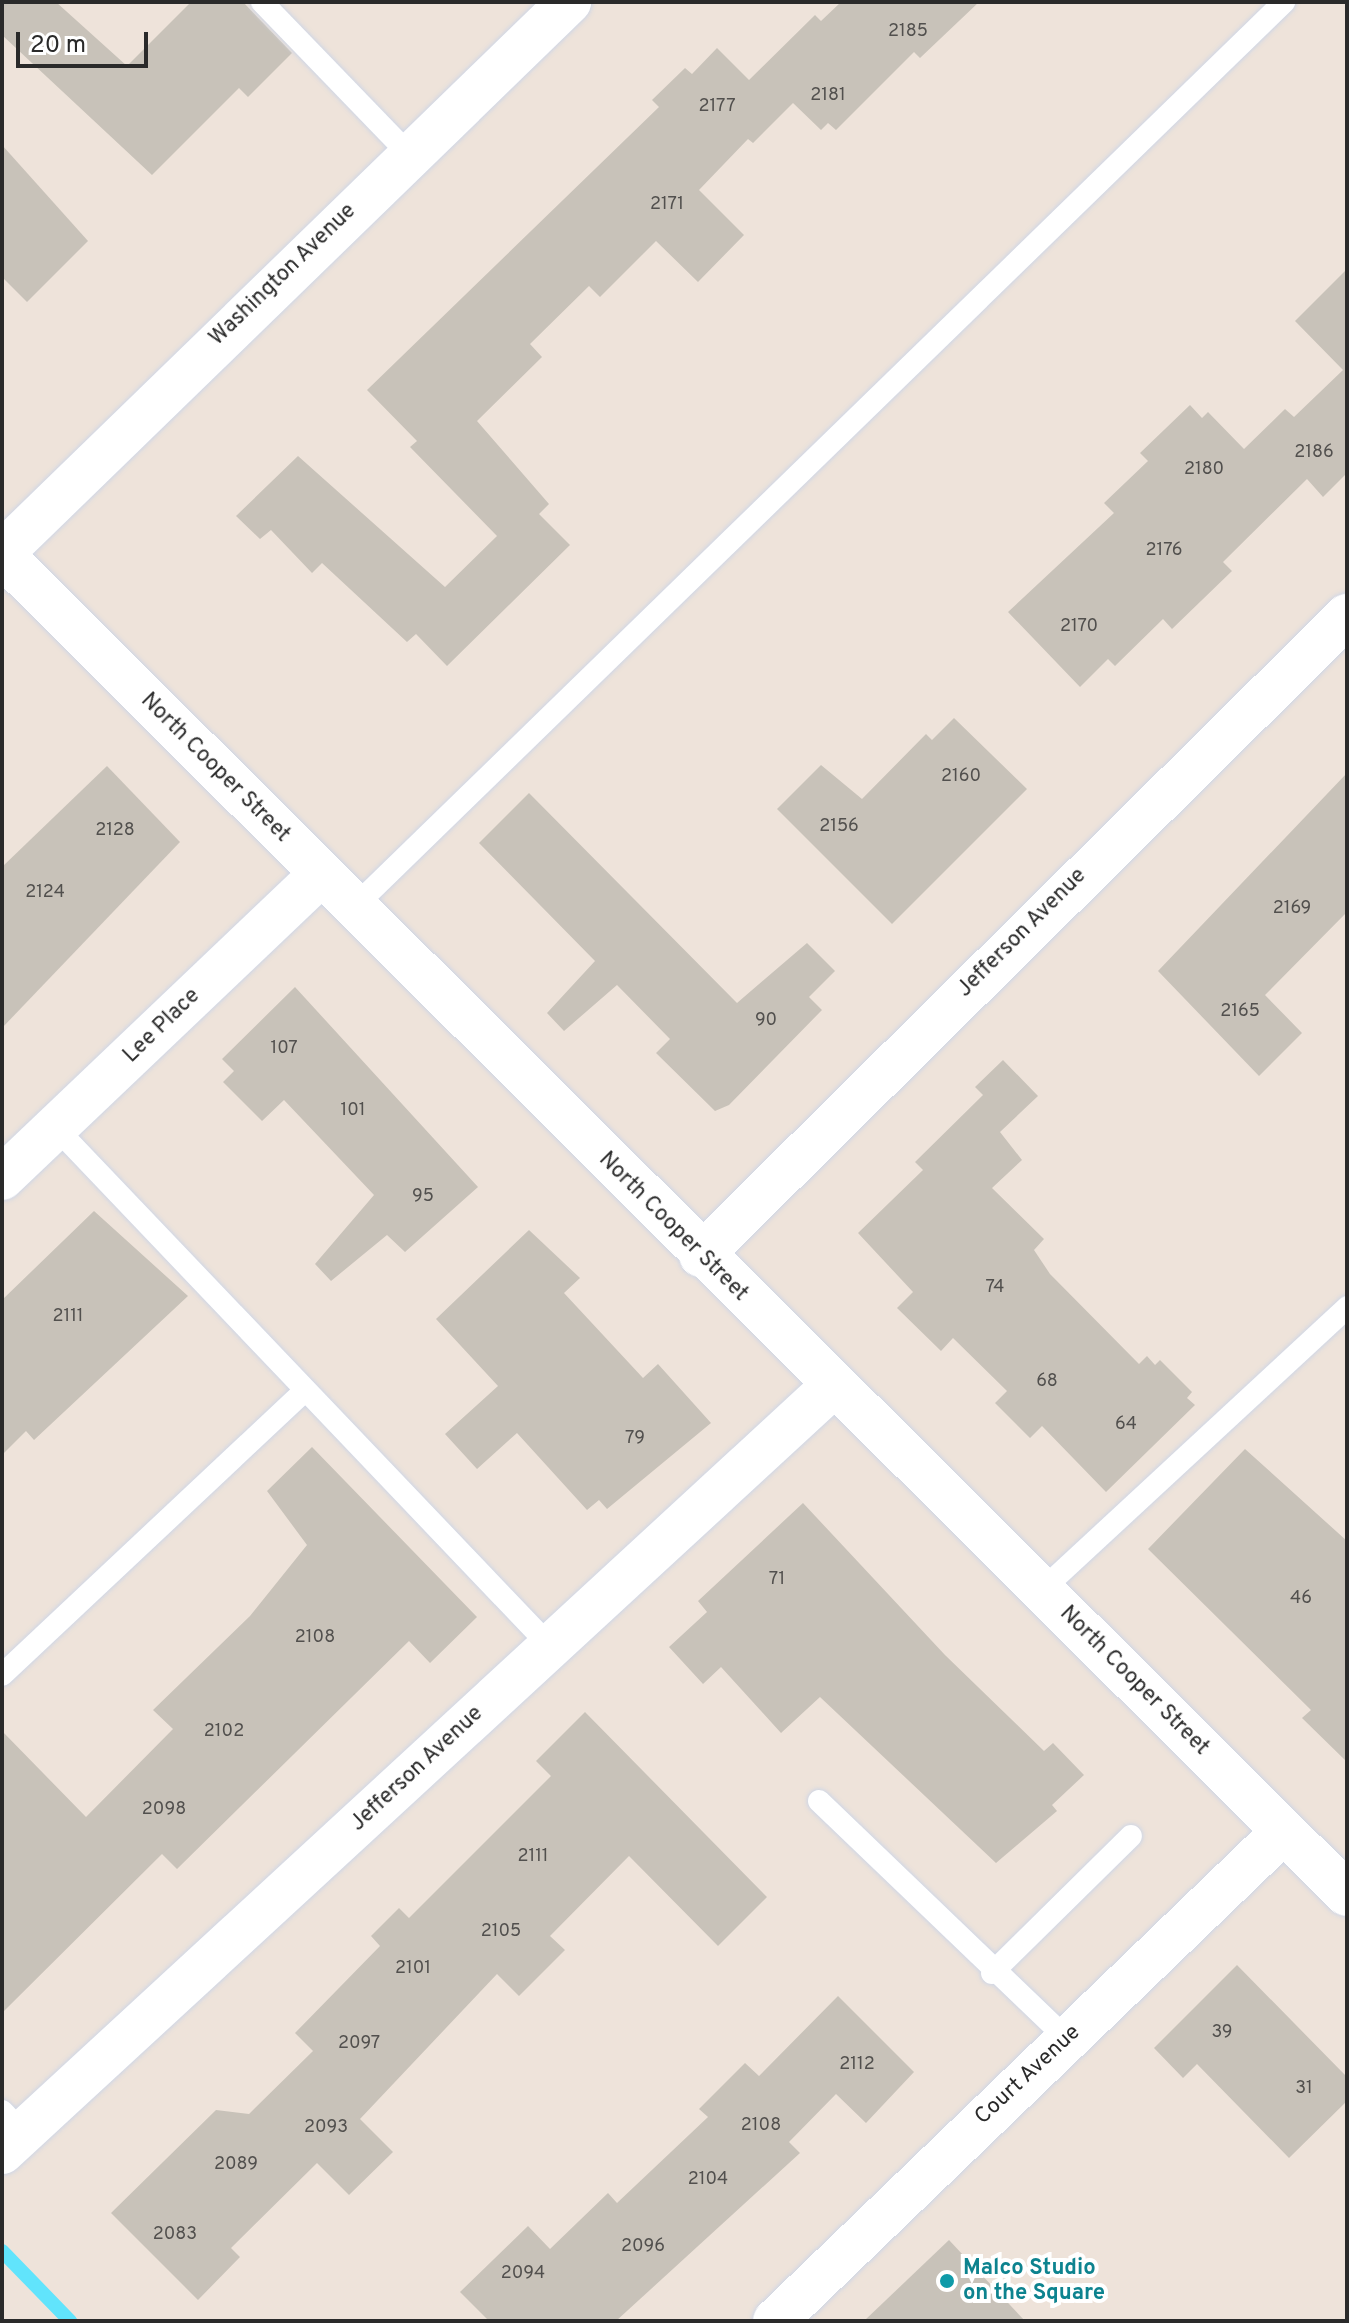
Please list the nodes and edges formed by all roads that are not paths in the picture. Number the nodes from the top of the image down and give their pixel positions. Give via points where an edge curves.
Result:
1 (262, 2) edge
2 (569, 2) edge
3 (1284, 2) edge
4 (409, 154) junction
5 (2, 554) edge
6 (1347, 616) edge
7 (321, 874) junction
8 (354, 907) junction
9 (55, 1127) junction
10 (2, 1178) edge
11 (701, 1255) junction
12 (1347, 1307) edge
13 (832, 1387) junction
14 (305, 1390) junction
15 (1043, 1589) junction
16 (550, 1646) junction
17 (2, 1675) edge
18 (819, 1801) dead end
19 (1283, 1832) junction
20 (1131, 1836) dead end
21 (1347, 1893) edge
22 (992, 1973) junction
23 (1067, 2039) junction
24 (9, 2132) edge
25 (775, 2321) edge

1 - 4 lane
2 - 4 street, Washington Avenue
3 - 8 lane
4 - 5 street, Washington Avenue
5 - 7 street, North Cooper Street
6 - 11 street, Jefferson Avenue
7 - 8 street, North Cooper Street
7 - 9 street, Lee Place
8 - 11 street, North Cooper Street
9 - 10 street, Lee Place
9 - 14 lane
11 - 13 street, North Cooper Street
12 - 15 lane
13 - 15 street, North Cooper Street
13 - 16 street, Jefferson Avenue
14 - 16 lane
14 - 17 lane
15 - 19 street, North Cooper Street
16 - 24 street, Jefferson Avenue
18 - 22 lane
19 - 21 street, North Cooper Street
19 - 23 street, Court Avenue
20 - 22 lane
22 - 23 lane
23 - 25 street, Court Avenue

